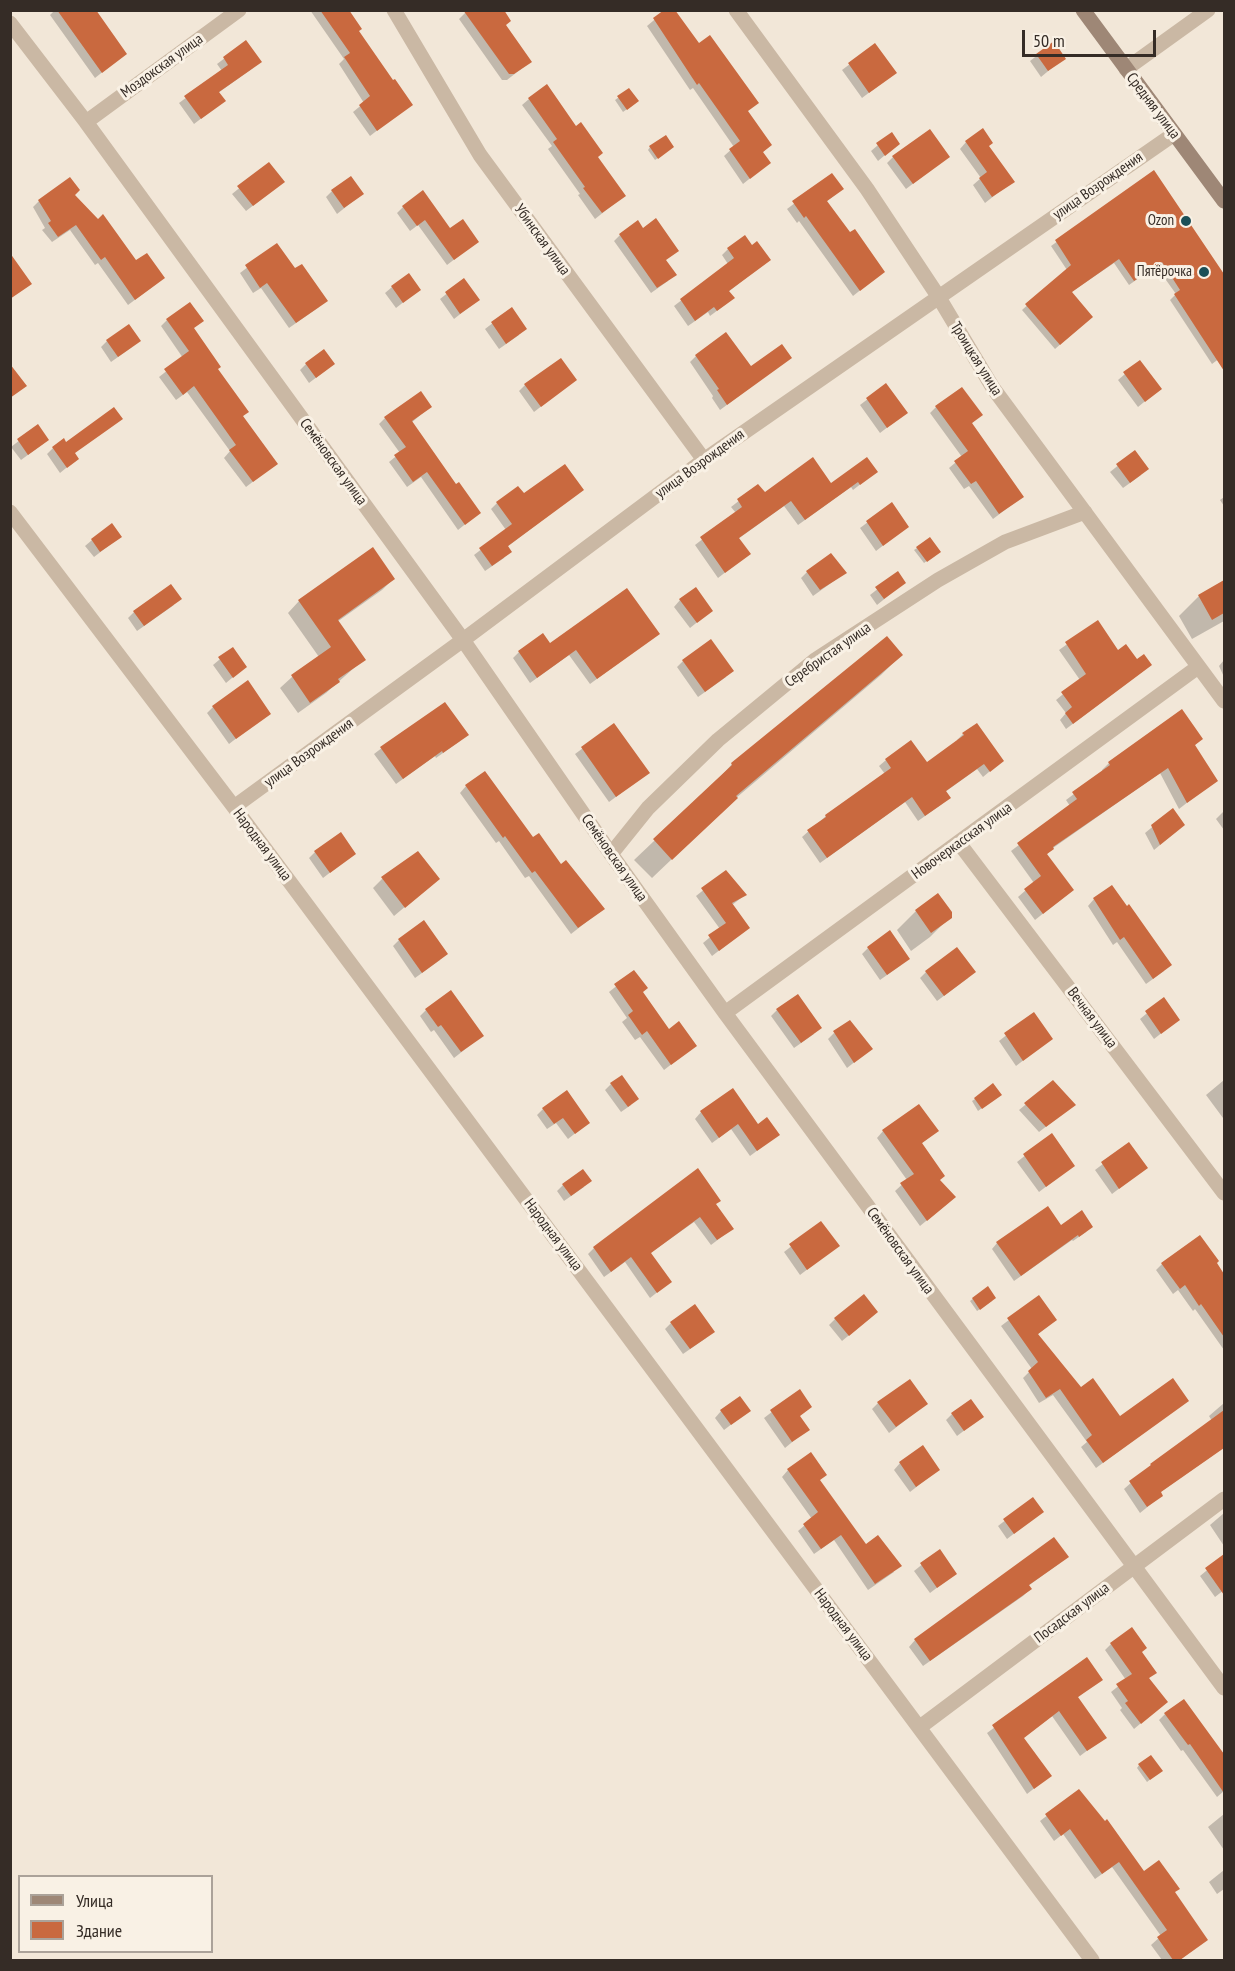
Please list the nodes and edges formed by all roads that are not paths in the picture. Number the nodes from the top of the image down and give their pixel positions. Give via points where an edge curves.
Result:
1 (239, 10) edge
2 (394, 10) edge
3 (736, 10) edge
4 (1083, 10) edge
5 (1208, 10) edge
6 (10, 23) edge
7 (1126, 69) junction
8 (86, 123) junction
9 (1174, 134) junction
10 (1224, 201) edge
11 (938, 296) junction
12 (704, 460) junction
13 (10, 512) edge
14 (1085, 512) junction
15 (463, 640) junction
16 (1198, 667) junction
17 (1224, 701) edge
18 (234, 807) junction
19 (959, 843) junction
20 (611, 854) junction
21 (725, 1013) junction
22 (1224, 1193) edge
23 (1224, 1499) edge
24 (1134, 1567) junction
25 (1224, 1688) edge
26 (920, 1727) junction
27 (1092, 1960) edge

1 - 8 street, Моздокская улица
2 - 12 street, Убинская улица via 480,155
3 - 11 street, Троицкая улица via 867,189
4 - 7 street, Средняя улица
5 - 7 street
6 - 8 street, Семёновская улица
7 - 9 street, Средняя улица
8 - 15 street, Семёновская улица
9 - 10 street, Средняя улица
9 - 11 street, улица Возрождения
11 - 12 street, улица Возрождения
11 - 14 street, Троицкая улица via 993,388
12 - 15 street, улица Возрождения
13 - 18 street, Народная улица
14 - 16 street, Троицкая улица
14 - 20 street, Серебристая улица via 1005,542 938,580 815,660 718,740 648,808
15 - 18 street, улица Возрождения
15 - 20 street, Семёновская улица
16 - 17 street, Троицкая улица
16 - 19 street, Новочеркасская улица
18 - 26 street, Народная улица
19 - 21 street, Новочеркасская улица
19 - 22 street, Вечная улица
20 - 21 street, Семёновская улица
21 - 24 street, Семёновская улица
23 - 24 street, Посадская улица
24 - 25 street, Семёновская улица
24 - 26 street, Посадская улица
26 - 27 street, Народная улица

